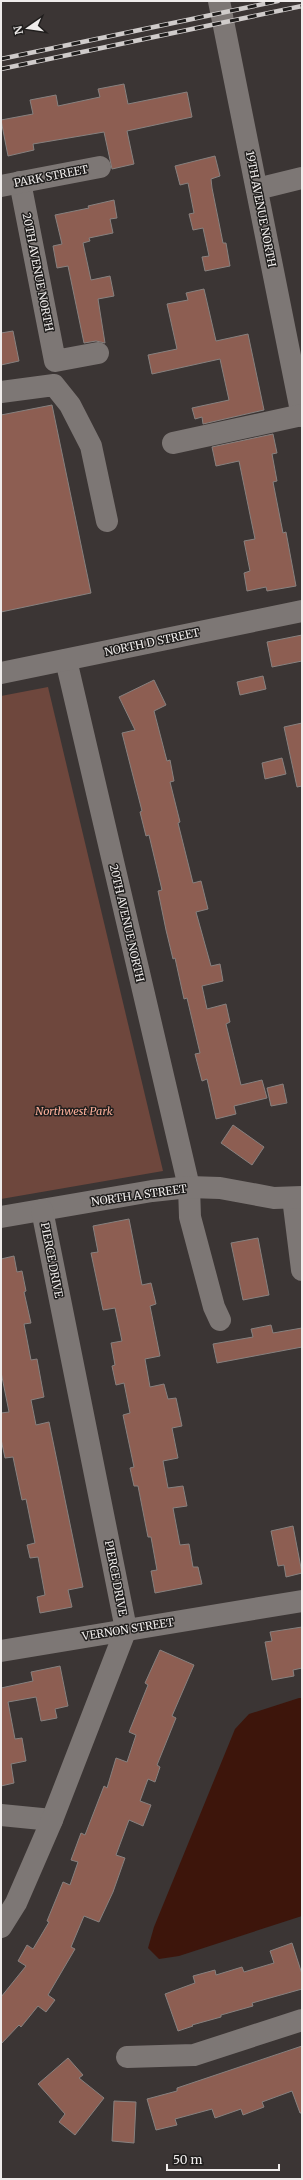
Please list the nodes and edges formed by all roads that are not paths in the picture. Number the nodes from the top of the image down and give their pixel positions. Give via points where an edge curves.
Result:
1 (219, 1) edge
2 (100, 167) dead end
3 (302, 178) edge
4 (11, 184) edge
5 (257, 189) junction
6 (98, 353) dead end
7 (1, 392) edge
8 (302, 415) edge
9 (173, 443) dead end
10 (107, 520) dead end
11 (302, 611) edge
12 (66, 660) junction
13 (1, 673) edge
14 (189, 1187) junction
15 (297, 1198) edge
16 (42, 1210) junction
17 (1, 1217) edge
18 (302, 1270) edge
19 (220, 1320) dead end
20 (302, 1600) edge
21 (126, 1629) junction
22 (1, 1651) edge
23 (1, 1815) edge
24 (52, 1820) junction
25 (1, 1927) edge
26 (302, 2020) edge
27 (127, 2057) dead end

1 - 5 street, 19TH AVENUE NORTH
2 - 4 street, PARK STREET
3 - 5 street
4 - 6 street, 20TH AVENUE NORTH via 55,361
5 - 8 street, 19TH AVENUE NORTH
7 - 10 street via 54,384 70,405 91,446
8 - 9 street
11 - 12 street, NORTH D STREET
12 - 13 street, NORTH D STREET
12 - 14 street, 20TH AVENUE NORTH
14 - 15 street, NORTH A STREET via 220,1188 274,1198
14 - 16 street, NORTH A STREET
14 - 19 street, 20TH AVENUE NORTH via 190,1217 214,1307
15 - 18 street
16 - 17 street, NORTH A STREET
16 - 21 street, PIERCE DRIVE
20 - 21 street, VERNON STREET
21 - 22 street, VERNON STREET
21 - 24 street, PIERCE DRIVE
23 - 24 street
24 - 25 street, PIERCE DRIVE via 16,1903
26 - 27 street via 194,2055

